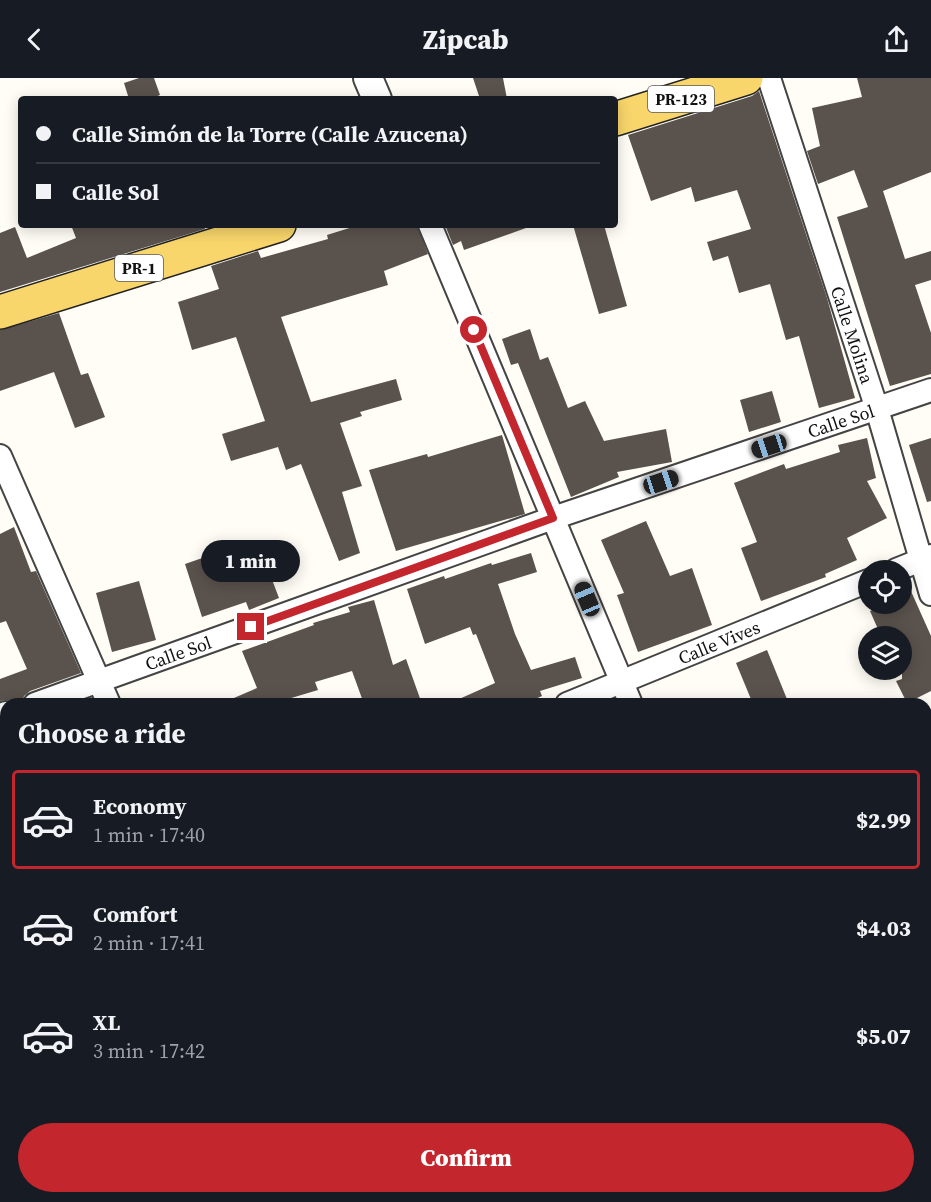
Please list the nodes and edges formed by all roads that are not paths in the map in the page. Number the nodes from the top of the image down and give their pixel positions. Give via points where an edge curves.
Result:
1 (368, 78) edge
2 (746, 78) edge
3 (769, 78) edge
4 (375, 96) edge
5 (618, 118) edge
6 (269, 228) edge
7 (431, 228) edge
8 (0, 312) edge
9 (931, 390) edge
10 (877, 409) junction
11 (0, 456) edge
12 (553, 518) junction
13 (926, 558) edge
14 (912, 564) edge
15 (858, 585) edge
16 (931, 594) edge
17 (100, 681) junction
18 (621, 681) junction
19 (52, 698) edge
20 (107, 698) edge
21 (581, 698) edge
22 (628, 698) edge

1 - 4 street
2 - 5 main road, PR-123
3 - 10 street, Calle Molina
6 - 8 main road, PR-1
7 - 12 street
9 - 10 street, Calle Sol
10 - 12 street, Calle Sol
10 - 13 street, Calle Molina
11 - 17 street
12 - 17 street, Calle Sol
12 - 18 street
13 - 14 street
13 - 16 street, Calle Molina
15 - 18 street, Calle Vives
17 - 19 street, Calle Sol
17 - 20 street
18 - 21 street, Calle Vives
18 - 22 street

